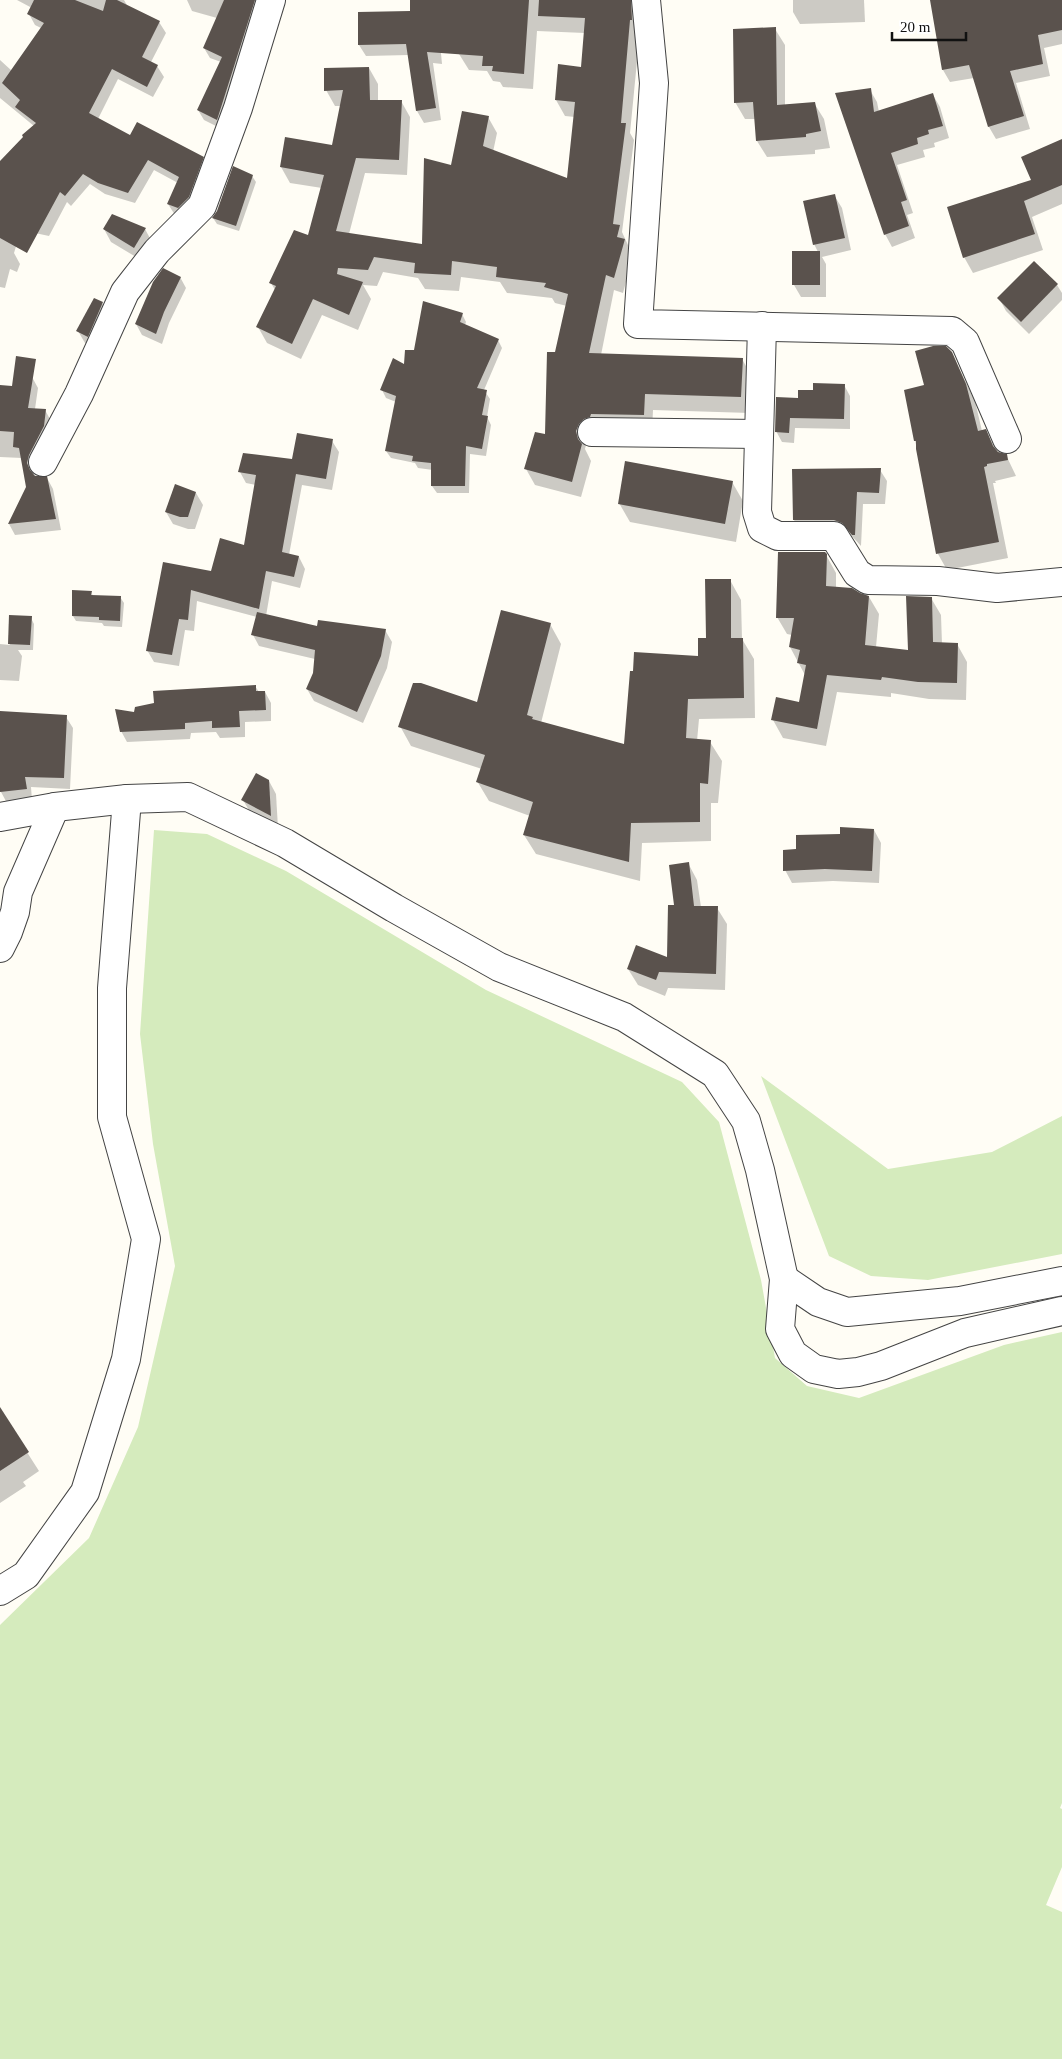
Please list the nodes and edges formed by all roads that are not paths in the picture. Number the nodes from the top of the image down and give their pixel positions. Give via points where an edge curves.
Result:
1 (271, 0) edge
2 (646, 0) edge
3 (762, 326) junction
4 (592, 432) dead end
5 (759, 434) junction
6 (1007, 439) dead end
7 (43, 462) dead end
8 (1062, 582) edge
9 (127, 798) junction
10 (55, 807) junction
11 (0, 818) edge
12 (9, 900) edge
13 (0, 948) edge
14 (784, 1279) junction
15 (1062, 1281) edge
16 (960, 1301) junction
17 (1062, 1311) edge
18 (965, 1333) junction
19 (0, 1591) edge

1 - 7 street via 238,108 202,206 157,251 125,292
2 - 3 street via 654,83 638,324
3 - 5 street
3 - 6 street via 952,331 965,342
4 - 5 street
5 - 8 street via 757,512 762,528 778,536 834,536 857,573 868,580 997,588
9 - 10 street
9 - 14 street via 188,797 230,816 285,843 499,967 624,1017 715,1074 746,1121
9 - 19 street via 112,988 112,1117 146,1239 126,1359 85,1492 26,1575
10 - 11 street
10 - 12 street
12 - 13 street via 13,919
14 - 16 street via 818,1302 847,1312
14 - 18 street via 780,1328 793,1354 814,1369 838,1374 858,1372
15 - 16 street
16 - 18 street
17 - 18 street

